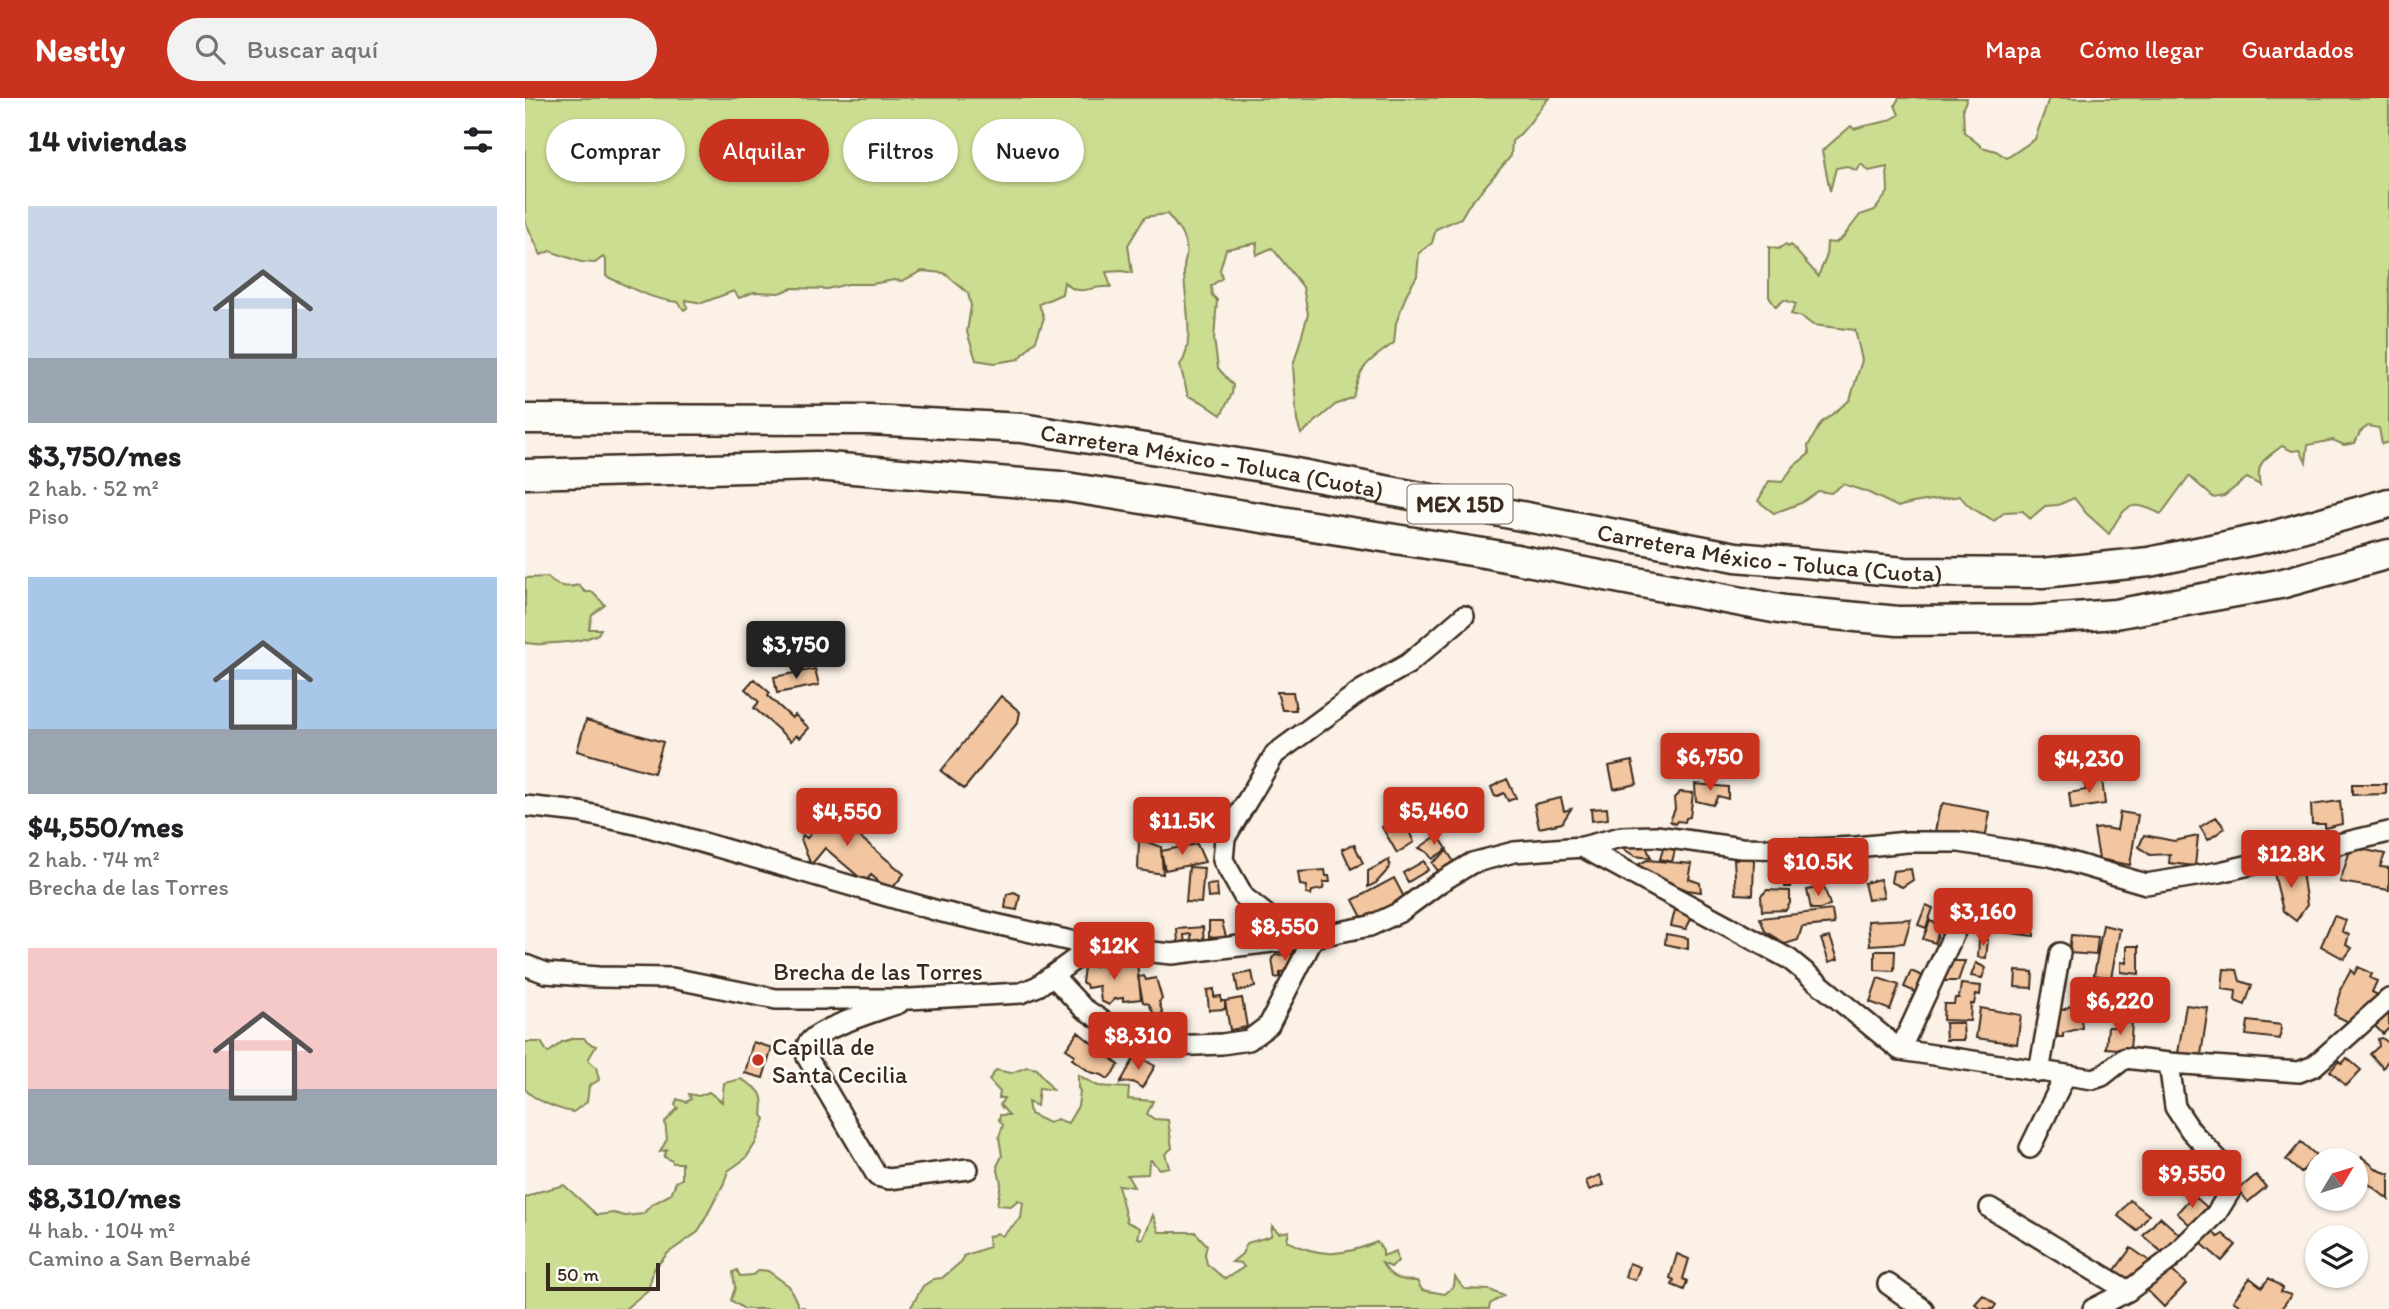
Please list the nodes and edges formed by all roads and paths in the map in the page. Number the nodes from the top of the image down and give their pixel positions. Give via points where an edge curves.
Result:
1 (525, 419) edge
2 (525, 474) edge
3 (2389, 503) edge
4 (2389, 554) edge
5 (1464, 616) dead end
6 (525, 806) edge
7 (2389, 832) edge
8 (1582, 847) junction
9 (1964, 912) dead end
10 (1304, 937) junction
11 (1093, 946) junction
12 (2060, 953) dead end
13 (525, 965) edge
14 (1053, 976) junction
15 (910, 999) junction
16 (2389, 999) edge
17 (1900, 1050) junction
18 (2169, 1063) junction
19 (2039, 1072) junction
20 (2066, 1076) junction
21 (2031, 1148) dead end
22 (968, 1169) dead end
23 (1990, 1208) dead end
24 (1888, 1284) dead end
25 (2128, 1291) junction
26 (1923, 1309) edge
27 (2093, 1309) edge

1 - 3 highway, Carretera México - Toluca (Cuota) / MEX 15D via 869,420 1022,428 1280,470 1736,558 1905,572 2042,573 2148,562 2269,537
2 - 4 highway, Carretera México - Toluca (Cuota) / MEX 15D via 816,466 1060,486 1490,554 1784,610 1898,621 2115,614 2280,584
5 - 10 street via 1408,664 1361,690 1275,754 1225,838 1223,860 1244,897
6 - 11 street, Brecha de las Torres via 579,811 645,827 937,911
7 - 8 street, Brecha de las Torres via 2220,872 2146,884 2050,856 1959,842 1753,848 1656,836 1621,837
8 - 10 street, Brecha de las Torres via 1514,852 1472,863 1400,912 1370,926
8 - 17 street via 1789,959
9 - 17 street
10 - 11 street, Brecha de las Torres via 1172,954
10 - 14 street via 1275,1018 1249,1040 1170,1046 1119,1032 1083,1008
11 - 14 street, Brecha de las Torres
12 - 19 street
13 - 15 street, Brecha de las Torres via 547,973 672,978 776,999
14 - 15 street, Brecha de las Torres via 1021,993
15 - 22 street via 823,1032 808,1042 807,1057 877,1176 889,1180
16 - 18 street via 2314,1066 2299,1072
17 - 19 street
18 - 20 street via 2125,1058 2093,1079
18 - 25 street via 2175,1107 2226,1168 2229,1193 2216,1214 2168,1261
19 - 20 street
20 - 21 street
23 - 25 street
24 - 26 street
25 - 27 street

